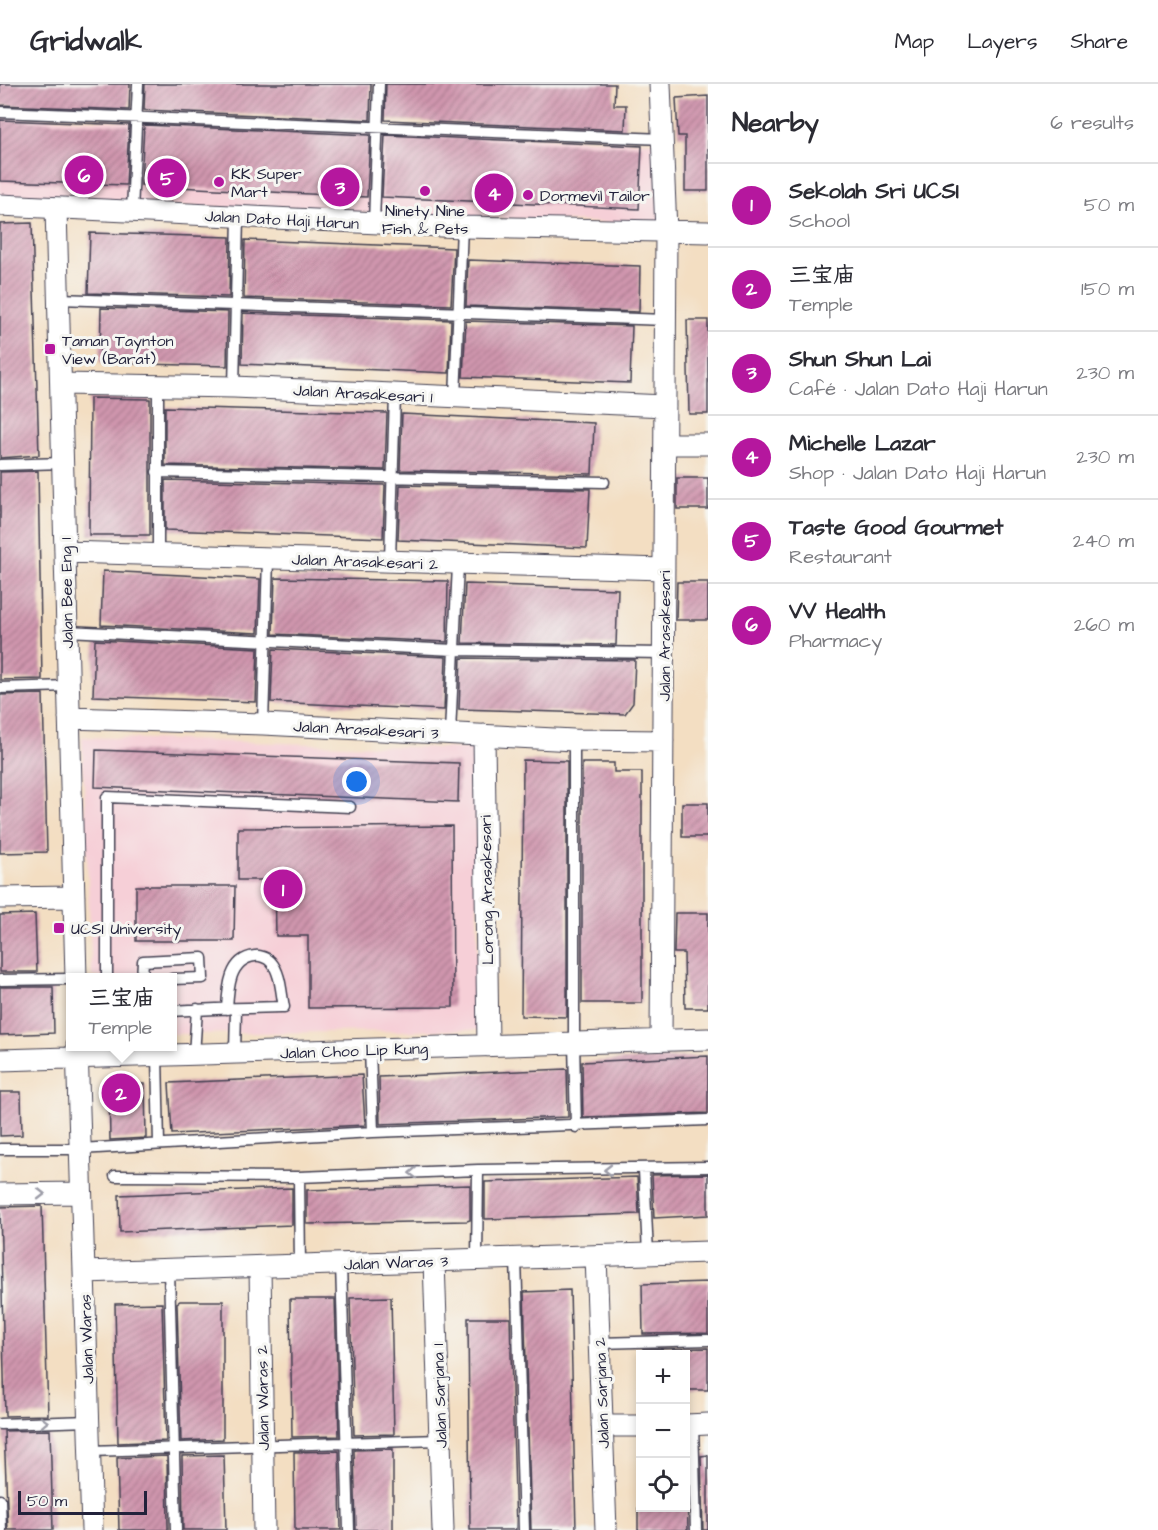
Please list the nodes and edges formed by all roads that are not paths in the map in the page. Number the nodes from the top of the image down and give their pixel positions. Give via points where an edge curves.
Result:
1 (138, 84) edge
2 (379, 84) edge
3 (660, 84) edge
4 (0, 112) edge
5 (136, 118) junction
6 (377, 128) junction
7 (663, 139) junction
8 (0, 205) edge
9 (56, 208) junction
10 (132, 211) junction
11 (238, 217) junction
12 (374, 223) junction
13 (462, 227) junction
14 (666, 231) junction
15 (708, 232) edge
16 (59, 299) junction
17 (236, 304) junction
18 (458, 313) junction
19 (666, 320) junction
20 (61, 384) junction
21 (158, 387) junction
22 (234, 387) junction
23 (395, 395) junction
24 (455, 398) junction
25 (665, 406) junction
26 (665, 444) junction
27 (708, 444) edge
28 (63, 463) junction
29 (0, 465) edge
30 (157, 472) junction
31 (393, 477) junction
32 (604, 482) dead end
33 (65, 552) junction
34 (158, 555) junction
35 (268, 558) junction
36 (390, 560) junction
37 (458, 565) junction
38 (664, 569) junction
39 (67, 631) junction
40 (267, 639) junction
41 (454, 650) junction
42 (664, 653) junction
43 (69, 686) junction
44 (0, 688) edge
45 (69, 718) junction
46 (263, 724) junction
47 (450, 733) junction
48 (484, 735) junction
49 (574, 740) junction
50 (663, 741) junction
51 (350, 807) dead end
52 (74, 897) junction
53 (0, 898) edge
54 (76, 973) edge
55 (107, 973) edge
56 (142, 973) edge
57 (66, 979) edge
58 (177, 979) edge
59 (0, 980) edge
60 (197, 1009) junction
61 (231, 1009) junction
62 (177, 1011) edge
63 (708, 1039) edge
64 (661, 1040) junction
65 (574, 1043) junction
66 (488, 1046) junction
67 (370, 1049) junction
68 (78, 1053) edge
69 (235, 1053) junction
70 (194, 1055) junction
71 (157, 1056) junction
72 (0, 1060) edge
73 (708, 1120) edge
74 (576, 1127) junction
75 (373, 1132) junction
76 (159, 1144) junction
77 (0, 1149) edge
78 (80, 1149) junction
79 (708, 1167) edge
80 (478, 1170) junction
81 (644, 1170) junction
82 (115, 1176) dead end
83 (299, 1177) junction
84 (81, 1193) junction
85 (0, 1194) edge
86 (708, 1252) edge
87 (648, 1254) junction
88 (596, 1256) junction
89 (516, 1258) junction
90 (477, 1260) junction
91 (434, 1261) junction
92 (341, 1264) junction
93 (300, 1266) junction
94 (261, 1267) junction
95 (169, 1270) junction
96 (84, 1272) junction
97 (708, 1340) edge
98 (599, 1343) junction
99 (89, 1421) junction
100 (0, 1424) edge
101 (696, 1424) edge
102 (602, 1426) junction
103 (636, 1426) edge
104 (440, 1440) junction
105 (347, 1443) junction
106 (263, 1446) junction
107 (173, 1448) junction
108 (90, 1451) junction
109 (0, 1500) edge
110 (1, 1530) edge
111 (92, 1530) edge
112 (176, 1530) edge
113 (264, 1530) edge
114 (349, 1530) edge
115 (443, 1530) edge
116 (524, 1530) edge
117 (606, 1530) edge
118 (696, 1530) edge

1 - 5 lane
2 - 6 lane
3 - 7 street, Jalan Arasakesari
4 - 5 lane
5 - 6 lane
5 - 10 lane
6 - 7 lane
6 - 12 lane
7 - 14 street, Jalan Arasakesari
8 - 9 street, Jalan Dato Haji Harun
9 - 10 street, Jalan Dato Haji Harun
9 - 16 street, Jalan Bee Eng 1
10 - 11 street, Jalan Dato Haji Harun
11 - 12 street, Jalan Dato Haji Harun
11 - 17 lane
12 - 13 street, Jalan Dato Haji Harun
13 - 14 street, Jalan Dato Haji Harun
13 - 18 lane
14 - 15 street, Jalan Dato Haji Harun
14 - 19 street, Jalan Arasakesari
16 - 17 lane
16 - 20 street, Jalan Bee Eng 1
17 - 18 lane
17 - 22 lane
18 - 19 lane
18 - 24 lane
19 - 25 street, Jalan Arasakesari
20 - 21 street, Jalan Arasakesari 1
20 - 28 street, Jalan Bee Eng 1
21 - 22 street, Jalan Arasakesari 1
21 - 30 lane
22 - 23 street, Jalan Arasakesari 1
23 - 24 street, Jalan Arasakesari 1
23 - 31 lane
24 - 25 street, Jalan Arasakesari 1
25 - 26 street, Jalan Arasakesari
26 - 27 street
26 - 38 street, Jalan Arasakesari
28 - 29 lane
28 - 33 street, Jalan Bee Eng 1
30 - 31 lane
30 - 34 lane
31 - 32 lane
31 - 36 lane
33 - 34 street, Jalan Arasakesari 2
33 - 39 street, Jalan Bee Eng 1
34 - 35 street, Jalan Arasakesari 2
35 - 36 street, Jalan Arasakesari 2
35 - 40 lane
36 - 37 street, Jalan Arasakesari 2
37 - 38 street, Jalan Arasakesari 2
37 - 41 lane
38 - 42 street, Jalan Arasakesari
39 - 40 lane
39 - 43 street, Jalan Bee Eng 1
40 - 41 lane
40 - 46 lane
41 - 42 lane
41 - 47 lane
42 - 50 street, Jalan Arasakesari
43 - 44 lane
43 - 45 street, Jalan Bee Eng 1
45 - 46 street, Jalan Arasakesari 3
45 - 52 street, Jalan Bee Eng 1
46 - 47 street, Jalan Arasakesari 3
47 - 48 street, Jalan Arasakesari 3
48 - 49 street, Jalan Arasakesari 3
48 - 66 street, Lorong Arasakesari
49 - 50 street, Jalan Arasakesari 3
49 - 65 lane
50 - 64 street, Jalan Arasakesari
51 - 55 lane via 107,797
52 - 53 street
52 - 54 street, Jalan Bee Eng 1
56 - 58 lane via 143,961 202,958 203,978
57 - 59 lane
60 - 61 lane
60 - 62 lane
60 - 70 lane
61 - 61 lane via 229,986 234,970 245,958 258,955 271,961 284,1007
61 - 69 lane
63 - 64 street, Jalan Choo Lip Kung
64 - 65 street, Jalan Choo Lip Kung
65 - 66 street, Jalan Choo Lip Kung
65 - 74 lane
66 - 67 street, Jalan Choo Lip Kung
67 - 69 street, Jalan Choo Lip Kung
67 - 75 lane
68 - 71 street, Jalan Choo Lip Kung
68 - 72 street, Jalan Choo Lip Kung
68 - 78 street
69 - 70 street, Jalan Choo Lip Kung
70 - 71 street, Jalan Choo Lip Kung
71 - 76 lane
73 - 74 lane
74 - 75 lane
75 - 76 lane
76 - 78 lane
77 - 78 lane
78 - 84 street, Jalan Waras
79 - 81 lane
81 -> 80 lane
80 -> 83 lane
80 - 90 lane
81 - 87 lane
82 - 83 lane
83 - 93 lane
85 -> 84 street
84 - 96 street, Jalan Waras
86 - 87 street, Jalan Waras 3
87 - 88 street, Jalan Waras 3
88 - 89 street, Jalan Waras 3
88 - 98 street, Jalan Sarjana 2
89 - 90 street, Jalan Waras 3
89 - 116 lane
90 - 91 street, Jalan Waras 3
91 - 92 street, Jalan Waras 3
91 - 104 street, Jalan Sarjana 1
92 - 93 street, Jalan Waras 3
92 - 105 lane
93 - 94 street, Jalan Waras 3
94 - 95 street, Jalan Waras 3
94 - 106 street, Jalan Waras 2
95 - 96 street, Jalan Waras 3
95 - 107 lane
96 - 99 street, Jalan Waras
97 - 98 lane
98 - 102 street, Jalan Sarjana 2
100 -> 99 lane
99 - 108 street, Jalan Waras
101 - 118 lane
102 - 103 street
102 - 117 street, Jalan Sarjana 2
104 - 105 lane
104 - 115 street, Jalan Sarjana 1
105 - 106 lane
105 - 114 lane
106 - 107 lane
106 - 113 street, Jalan Waras 2
107 - 108 lane
107 - 112 lane
108 - 111 street, Jalan Waras
109 - 110 lane

